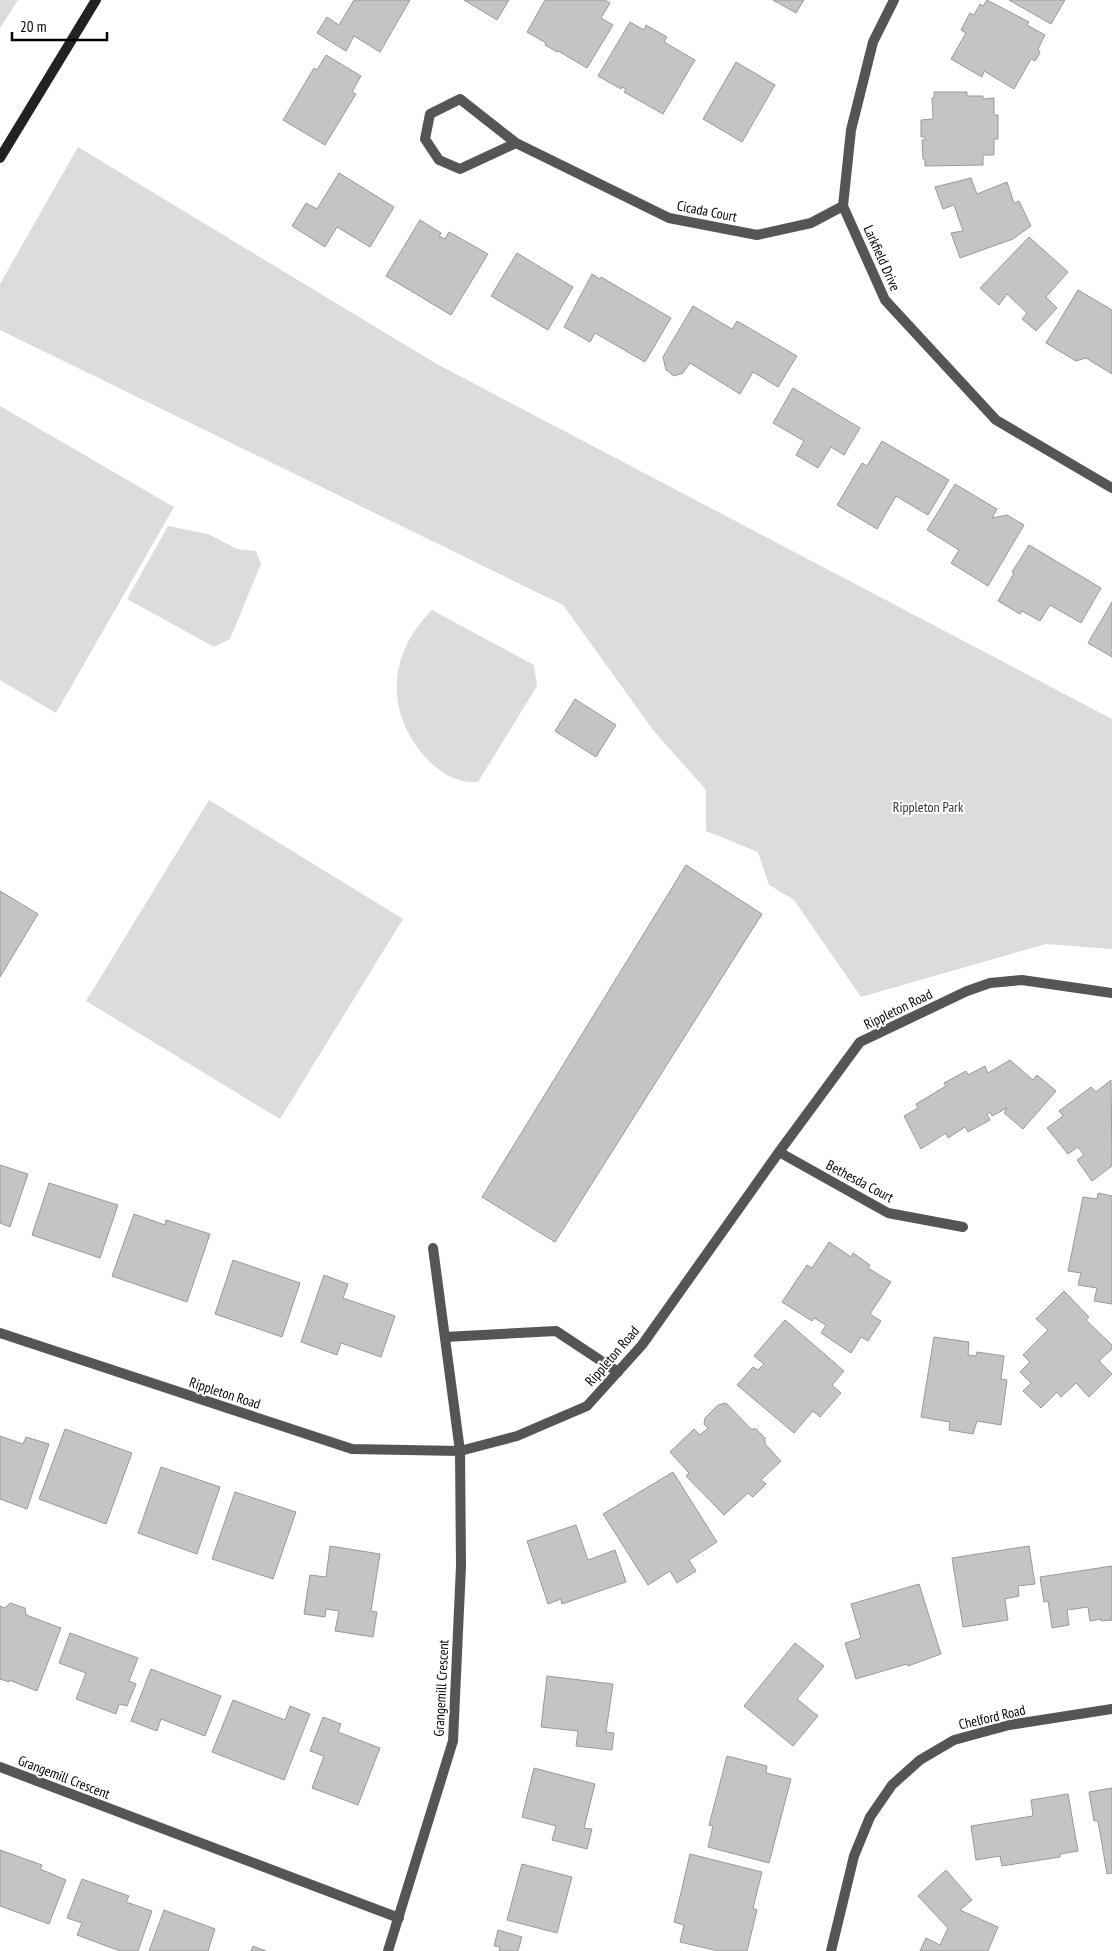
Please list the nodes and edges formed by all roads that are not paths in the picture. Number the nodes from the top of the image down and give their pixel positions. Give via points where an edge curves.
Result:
1 (96, 0) edge
2 (894, 0) edge
3 (516, 143) junction
4 (0, 158) edge
5 (843, 206) junction
6 (1112, 488) edge
7 (1112, 994) edge
8 (779, 1152) junction
9 (963, 1227) dead end
10 (433, 1248) dead end
11 (0, 1333) edge
12 (445, 1337) junction
13 (618, 1372) junction
14 (460, 1451) junction
15 (1112, 1709) edge
16 (0, 1767) edge
17 (399, 1918) junction
18 (388, 1951) edge
19 (831, 1951) edge

1 - 4 main road
2 - 5 street, Larkfield Drive via 873,42 850,130
3 - 3 street, Cicada Court via 460,169 439,160 425,139 430,114 460,99
3 - 5 street, Cicada Court via 669,218 758,234 810,223
5 - 6 street, Larkfield Drive via 885,300 996,420
7 - 8 street, Rippleton Road via 1009,980 990,983 953,997 857,1045
8 - 9 street, Bethesda Court via 888,1213
8 - 13 street, Rippleton Road via 642,1345
10 - 12 street, Grangemill Crescent
11 - 14 street, Rippleton Road via 352,1449
12 - 13 street via 556,1330
12 - 14 street, Grangemill Crescent
13 - 14 street, Rippleton Road via 587,1406 517,1436
14 - 17 street, Grangemill Crescent via 461,1566 453,1741
15 - 19 street, Chelford Road via 1009,1725 954,1740 920,1760 892,1785 870,1817 854,1856
16 - 17 street, Grangemill Crescent
17 - 18 street, Grangemill Crescent

